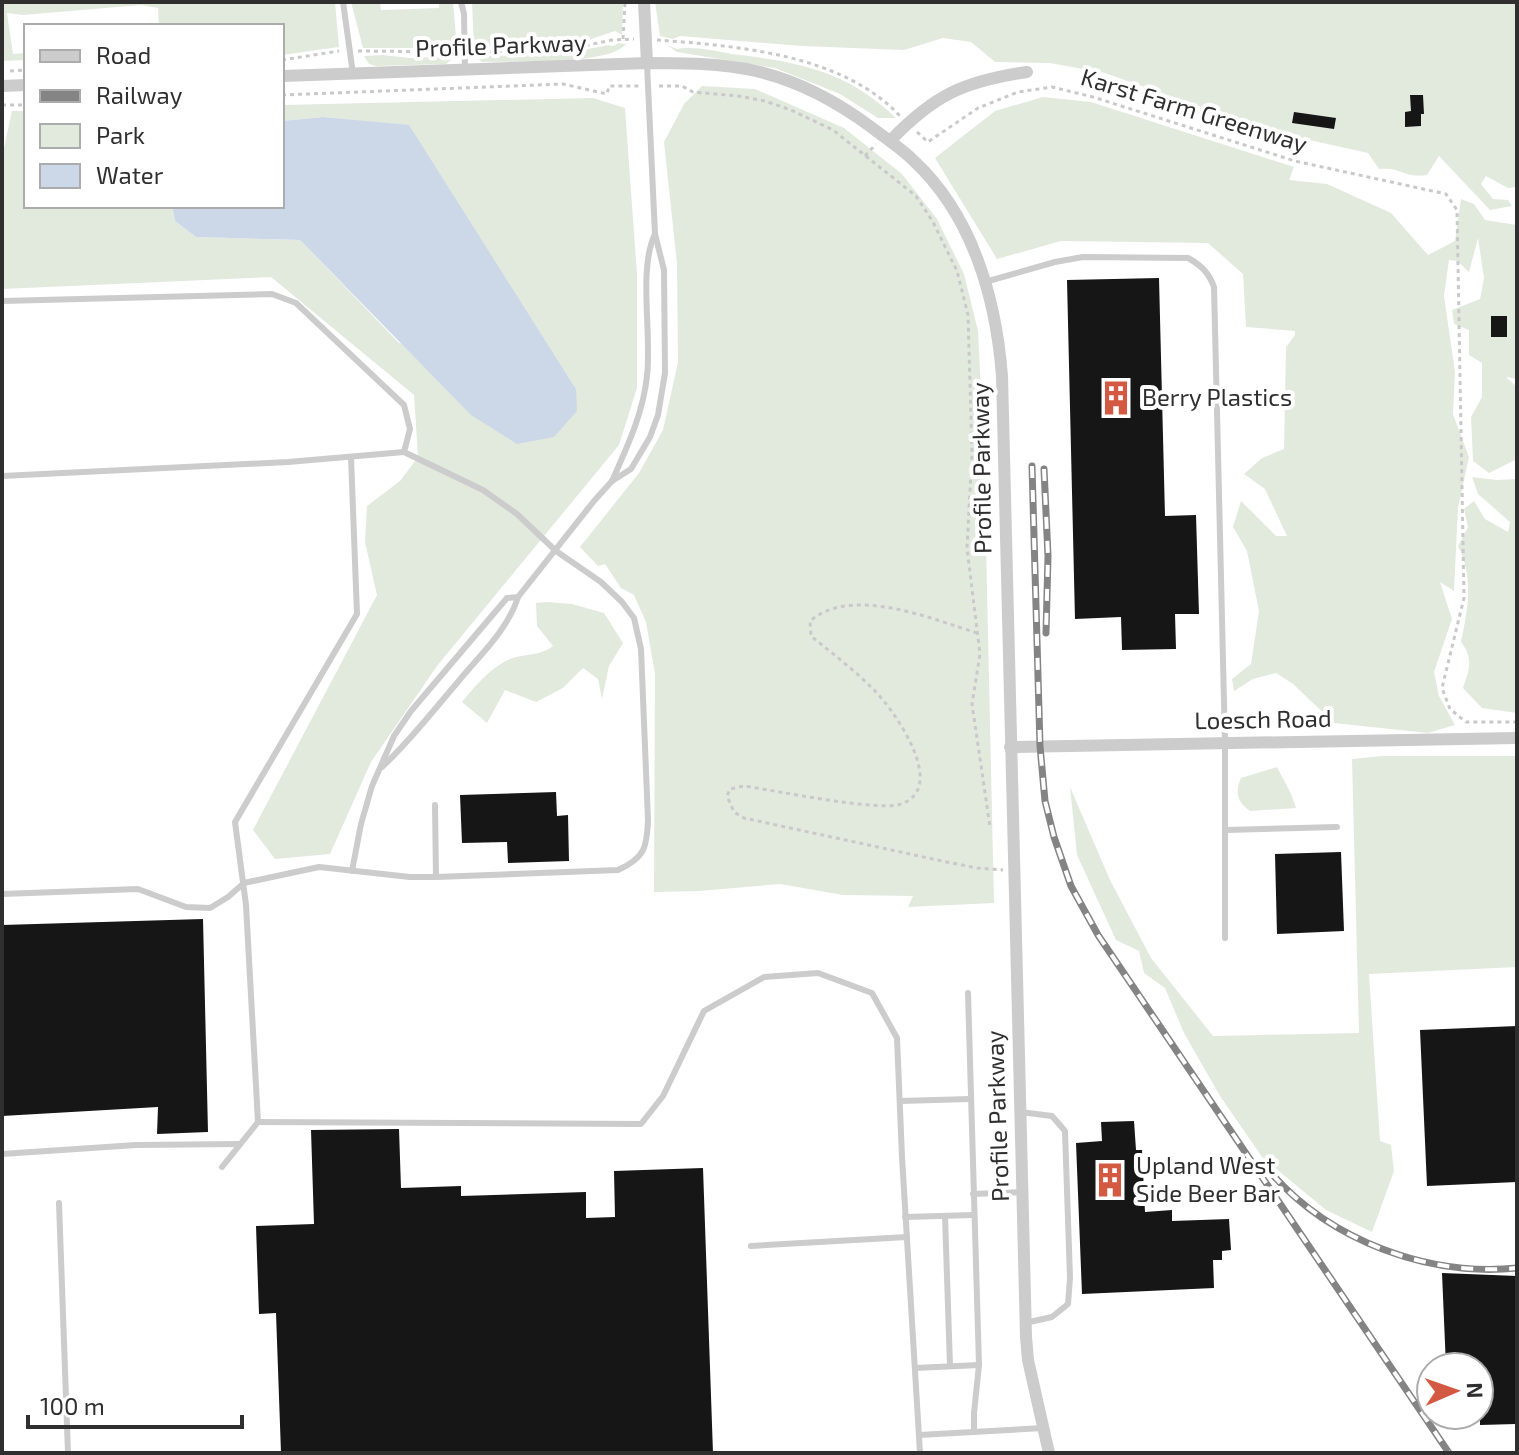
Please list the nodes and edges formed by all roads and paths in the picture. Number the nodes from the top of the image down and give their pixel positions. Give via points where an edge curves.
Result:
1 (343, 2) edge
2 (461, 2) edge
3 (625, 2) edge
4 (644, 2) edge
5 (623, 39) junction
6 (646, 39) junction
7 (351, 51) junction
8 (465, 52) junction
9 (284, 60) edge
10 (647, 63) junction
11 (24, 70) edge
12 (465, 70) junction
13 (2, 71) edge
14 (1027, 72) dead end
15 (353, 74) junction
16 (284, 76) edge
17 (24, 85) edge
18 (2, 86) edge
19 (686, 90) dead end
20 (607, 94) dead end
21 (284, 95) edge
22 (2, 105) edge
23 (24, 105) edge
24 (907, 123) junction
25 (890, 141) junction
26 (655, 234) junction
27 (985, 282) junction
28 (2, 301) edge
29 (404, 452) junction
30 (351, 457) junction
31 (2, 476) edge
32 (612, 481) junction
33 (556, 551) junction
34 (518, 597) junction
35 (977, 633) junction
36 (1517, 722) edge
37 (1517, 738) edge
38 (1225, 743) junction
39 (1010, 747) junction
40 (382, 767) junction
41 (435, 805) dead end
42 (990, 827) dead end
43 (1337, 827) dead end
44 (1225, 830) junction
45 (1013, 870) junction
46 (352, 871) junction
47 (436, 877) junction
48 (244, 883) junction
49 (2, 894) edge
50 (1225, 938) dead end
51 (968, 993) dead end
52 (970, 1099) junction
53 (900, 1101) junction
54 (1020, 1112) junction
55 (258, 1122) junction
56 (240, 1144) junction
57 (2, 1154) edge
58 (222, 1167) dead end
59 (1022, 1192) junction
60 (973, 1194) junction
61 (59, 1203) dead end
62 (973, 1215) junction
63 (945, 1216) junction
64 (905, 1217) junction
65 (907, 1237) junction
66 (751, 1246) dead end
67 (1025, 1323) junction
68 (979, 1365) junction
69 (950, 1366) junction
70 (915, 1368) junction
71 (1043, 1428) junction
72 (974, 1432) junction
73 (919, 1435) junction
74 (68, 1453) edge
75 (920, 1453) edge
76 (1049, 1453) edge

1 - 7 lane
2 - 8 lane
3 - 5 path
4 - 6 street
5 - 6 path, Karst Farm Greenway
5 - 8 path, Karst Farm Greenway via 564,50
6 - 10 street
6 - 24 path, Karst Farm Greenway via 807,62 858,84
7 - 8 path, Karst Farm Greenway
7 - 9 path, Karst Farm Greenway
7 - 15 lane
8 - 12 lane
10 - 12 street, Profile Parkway
10 - 25 street, Profile Parkway via 755,71 808,87
10 - 26 lane
11 - 13 path
12 - 15 street, Profile Parkway
14 - 24 street via 946,93
15 - 16 street, Profile Parkway
17 - 18 street
19 - 35 path via 765,101 833,130 916,196 933,222 957,271 968,315 972,453 967,548
20 - 21 path via 563,84
22 - 23 path
24 - 25 street
24 - 36 path, Karst Farm Greenway via 928,142 978,108 1018,92 1052,87 1295,161 1446,194 1457,210 1464,598 1442,688 1450,709 1466,722
25 - 27 street, Profile Parkway via 915,161 953,210
26 - 32 lane via 648,248 649,342 643,403
26 - 32 lane via 664,270 662,395 650,437 631,469
27 - 38 lane via 1083,257 1188,258 1211,278
27 - 39 street, Profile Parkway via 996,319 1002,376
28 - 29 lane via 283,296 404,405 410,429
29 - 30 lane
29 - 33 lane via 483,490
30 - 31 lane
30 - 48 lane via 357,614 235,822
32 - 33 lane
33 - 34 lane
33 - 47 lane via 601,582 634,618 641,649 647,841 641,856 618,870
34 - 40 lane via 514,612 488,646
34 - 40 lane via 507,598 411,711 385,752
35 - 42 path via 980,654 972,704
35 - 45 path via 884,606 818,614 810,621 811,636 876,692 914,749 922,777 917,792 901,804 875,806 744,786 730,789 727,796 734,812 744,818 977,868
37 - 38 street, Loesch Road
38 - 39 street, Loesch Road
38 - 44 lane
39 - 45 street, Profile Parkway
40 - 46 lane via 372,786
41 - 47 lane
43 - 44 lane
44 - 50 lane
45 - 54 street, Profile Parkway
46 - 47 lane
46 - 48 lane via 319,867
48 - 49 lane via 210,908 186,907 138,889
48 - 55 lane
51 - 52 lane
52 - 53 lane
52 - 60 lane
53 - 55 lane via 897,1038 872,993 818,973 764,977 704,1011 663,1096 641,1124
53 - 64 lane
54 - 59 street, Profile Parkway
54 - 67 lane via 1052,1116 1065,1131 1070,1278 1068,1304 1052,1317
55 - 56 lane
56 - 57 lane
56 - 58 lane
59 - 60 lane
59 - 67 street, Profile Parkway
60 - 62 lane
61 - 74 lane
62 - 63 lane
62 - 68 lane
63 - 64 lane
63 - 69 lane
64 - 65 lane
65 - 66 lane
65 - 70 lane
67 - 71 street, Profile Parkway
68 - 69 lane
68 - 72 lane
69 - 70 lane
70 - 73 lane
71 - 72 lane
71 - 76 street, Profile Parkway
72 - 73 lane
73 - 75 lane

